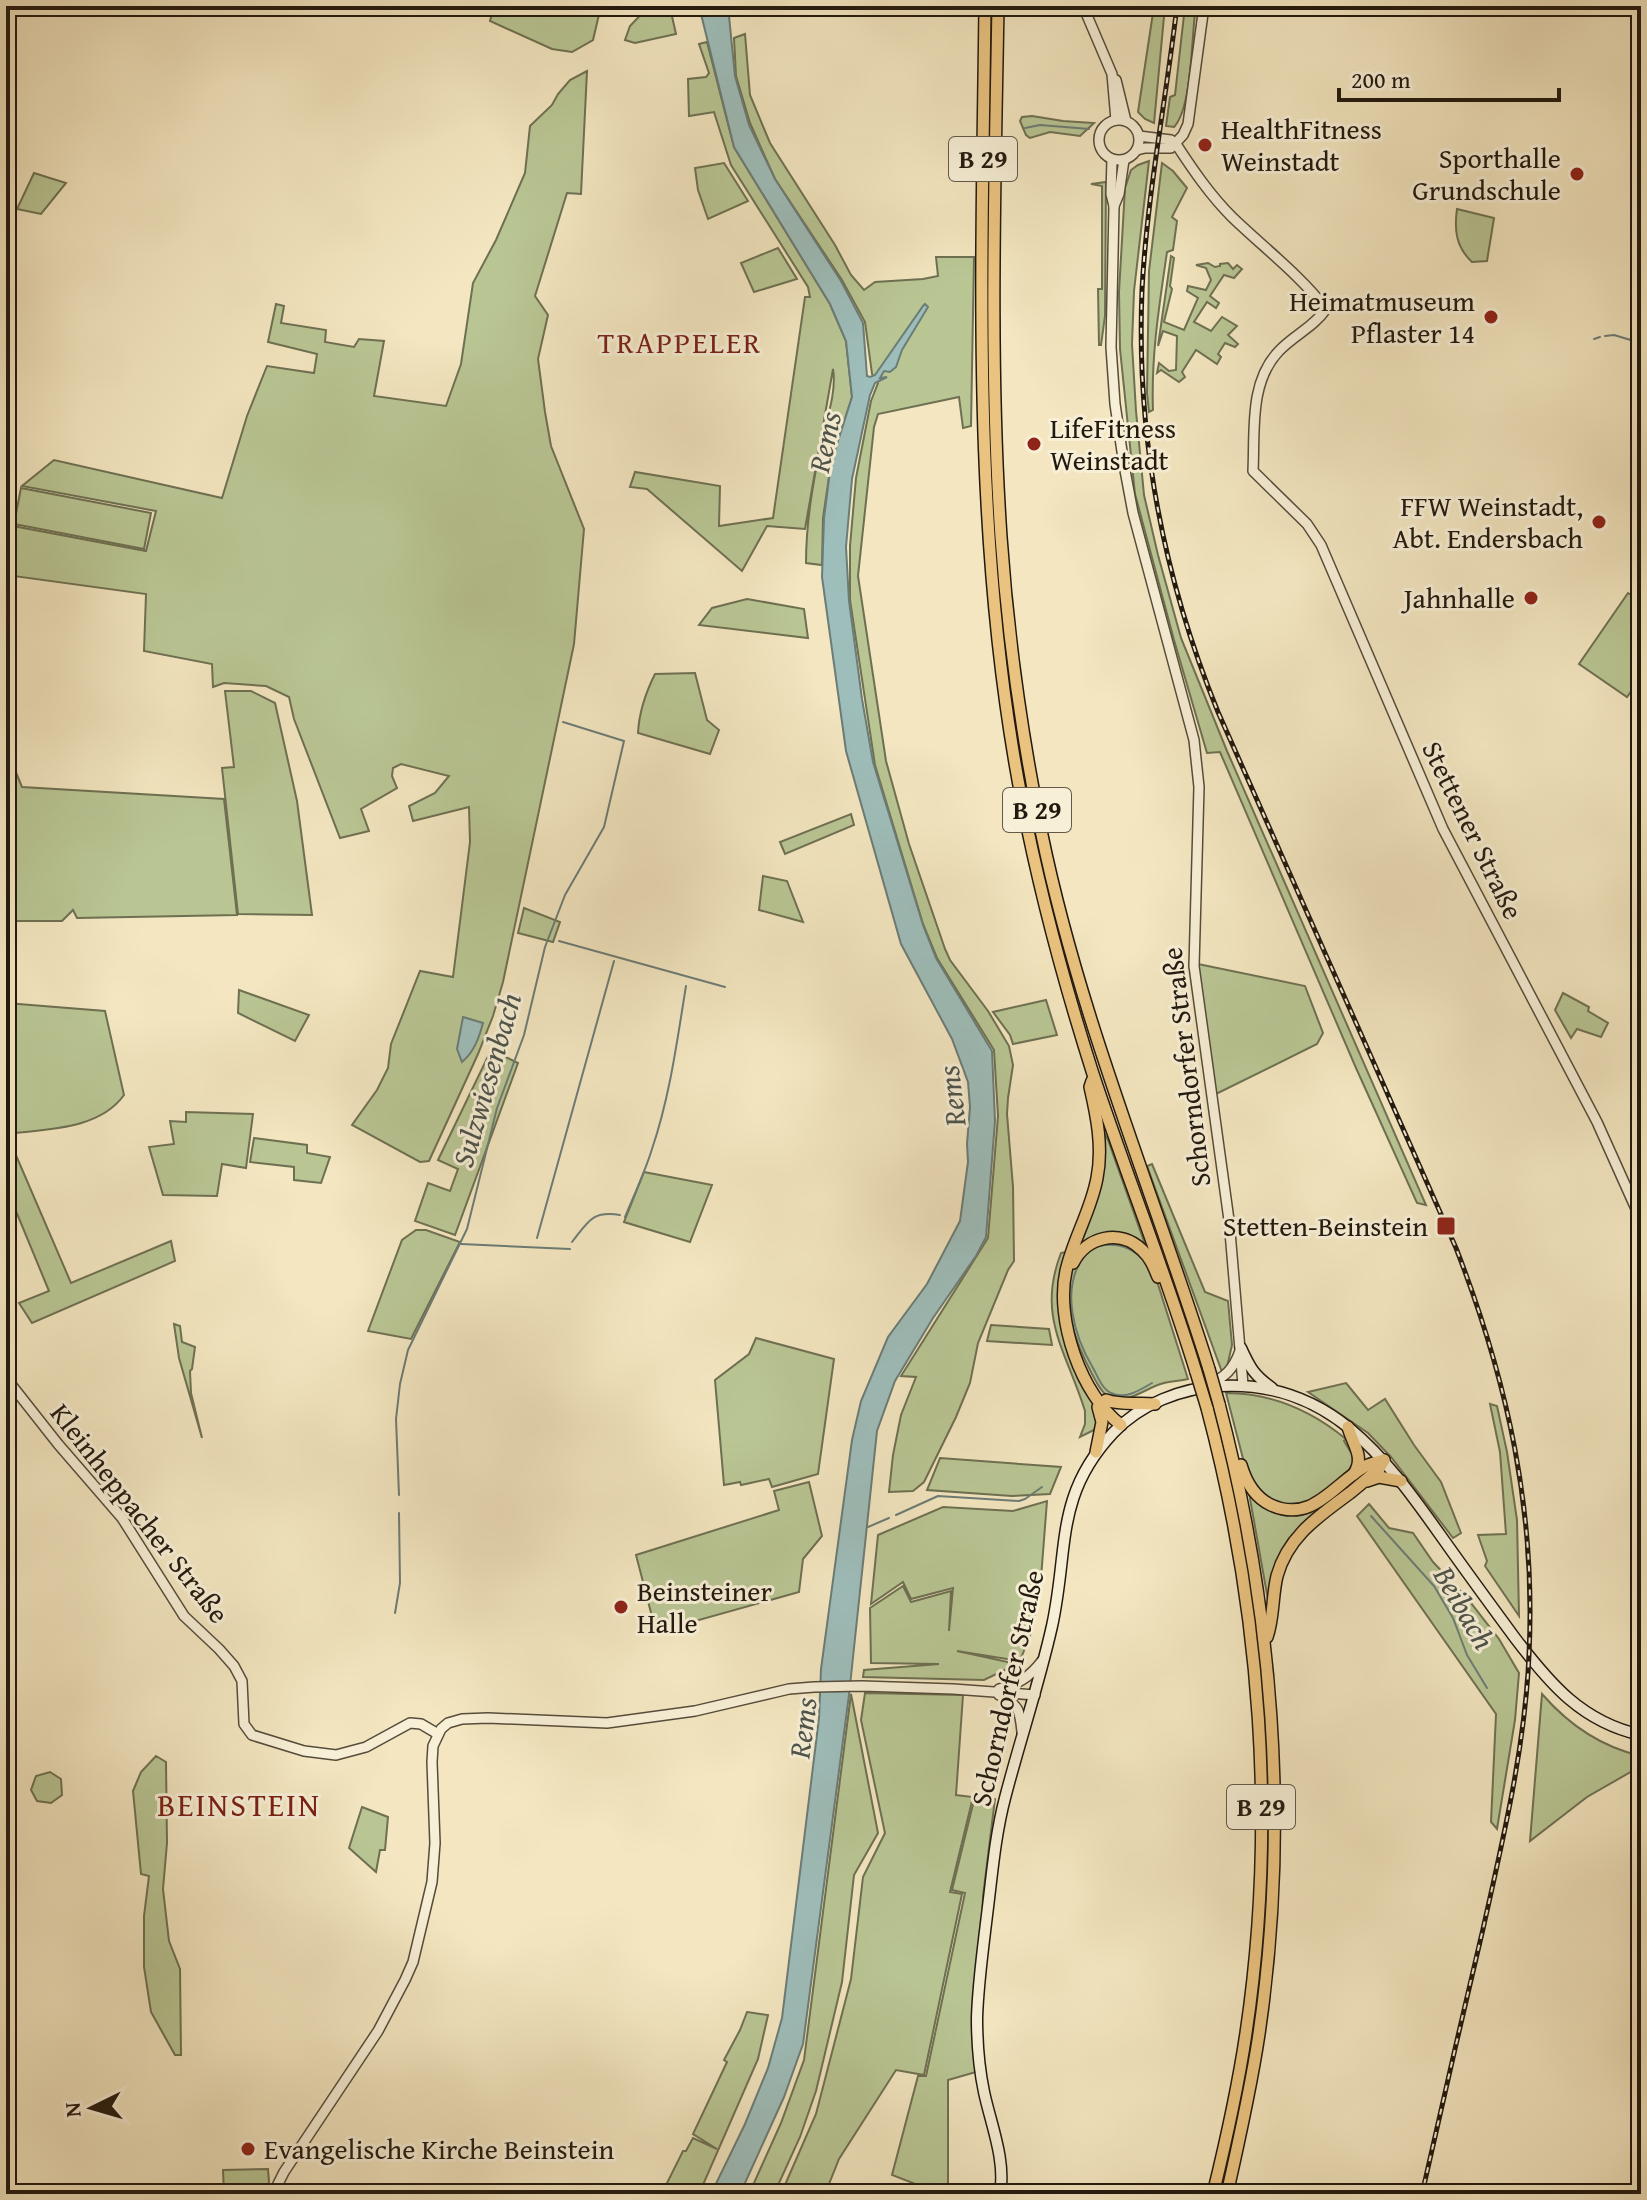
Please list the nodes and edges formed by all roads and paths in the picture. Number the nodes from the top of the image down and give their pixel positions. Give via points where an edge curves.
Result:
1 (985, 6) edge
2 (998, 6) edge
3 (1083, 6) edge
4 (1204, 6) edge
5 (1121, 120) junction
6 (1139, 136) junction
7 (1176, 144) junction
8 (1137, 150) junction
9 (1112, 159) junction
10 (1124, 160) junction
11 (1114, 206) junction
12 (988, 313) junction
13 (1093, 1073) junction
14 (1641, 1220) edge
15 (1170, 1289) junction
16 (1241, 1348) junction
17 (1203, 1370) junction
18 (6, 1378) edge
19 (1243, 1385) junction
20 (1205, 1387) junction
21 (1273, 1389) junction
22 (1101, 1398) junction
23 (1155, 1404) junction
24 (1213, 1406) junction
25 (1121, 1425) junction
26 (1348, 1427) junction
27 (1231, 1449) junction
28 (1096, 1452) junction
29 (1384, 1460) junction
30 (1357, 1480) junction
31 (1401, 1481) junction
32 (1265, 1642) junction
33 (1044, 1659) junction
34 (992, 1691) junction
35 (1035, 1695) junction
36 (438, 1734) junction
37 (1641, 1735) edge
38 (1023, 1737) junction
39 (273, 2194) edge
40 (1000, 2194) edge
41 (1213, 2194) edge
42 (1227, 2194) edge

1 - 12 highway, B 29
2 - 12 highway, B 29
3 - 5 street via 1112,74
4 - 7 street via 1188,124
5 - 6 street
5 - 9 street via 1105,125 1099,135 1103,152
6 - 7 street
6 - 8 street
7 - 8 street
7 - 14 street, Stettener Straße via 1210,194 1326,309 1282,348 1261,379 1253,471 1321,545 1443,829 1597,1122
8 - 10 street
9 - 10 street
9 - 11 street, Schorndorfer Straße
10 - 11 street, Schorndorfer Straße
11 - 16 street, Schorndorfer Straße via 1115,404 1133,513 1194,740 1199,787 1194,966
12 - 13 highway, B 29 via 982,343 997,641 1024,811
12 - 17 highway, B 29 via 995,343 1005,588 1043,839 1087,1009
13 - 15 highway, B 29
13 - 22 highway via 1098,1176 1068,1263 1063,1304 1078,1361
15 - 17 highway, B 29
15 - 22 highway via 1141,1248 1125,1239 1099,1239 1077,1256 1067,1286 1069,1320
16 - 19 street, Schorndorfer Straße
16 - 20 street via 1225,1377
16 - 21 main road via 1256,1377
17 - 24 highway, B 29, bridge
18 - 36 street, Kleinheppacher Straße via 122,1518 184,1616 239,1675 247,1730 304,1751 336,1755 366,1747 410,1723
19 - 20 main road, Schorndorfer Straße
19 - 21 main road
20 - 23 main road, Schorndorfer Straße
21 - 26 main road via 1295,1395
22 - 23 highway via 1126,1405
22 - 25 highway
22 - 28 highway
23 - 25 main road, Schorndorfer Straße
24 - 27 highway, B 29
24 - 41 highway, B 29 via 1248,1613 1261,1776 1252,1986
25 - 28 main road, Schorndorfer Straße
26 - 29 main road
26 - 30 highway via 1359,1451
27 - 30 highway via 1253,1491 1284,1509 1309,1507
27 - 32 highway, B 29
28 - 33 main road, Schorndorfer Straße via 1070,1505
29 - 30 highway via 1379,1469
29 - 31 main road
30 - 31 highway
30 - 32 highway via 1290,1546 1278,1574
31 - 37 main road via 1543,1674 1603,1723
32 - 42 highway, B 29 via 1274,1775 1270,1937 1253,2071
33 - 34 street via 1030,1676
33 - 35 main road, Schorndorfer Straße
34 - 35 street
34 - 36 street via 814,1687 607,1723 462,1719 448,1723
34 - 38 street via 1014,1703
35 - 38 main road, Schorndorfer Straße
36 - 39 street via 432,1762 432,1882 413,1962 378,2031
38 - 40 main road, Schorndorfer Straße via 1004,1801 991,1879 977,2022 983,2090 999,2155

